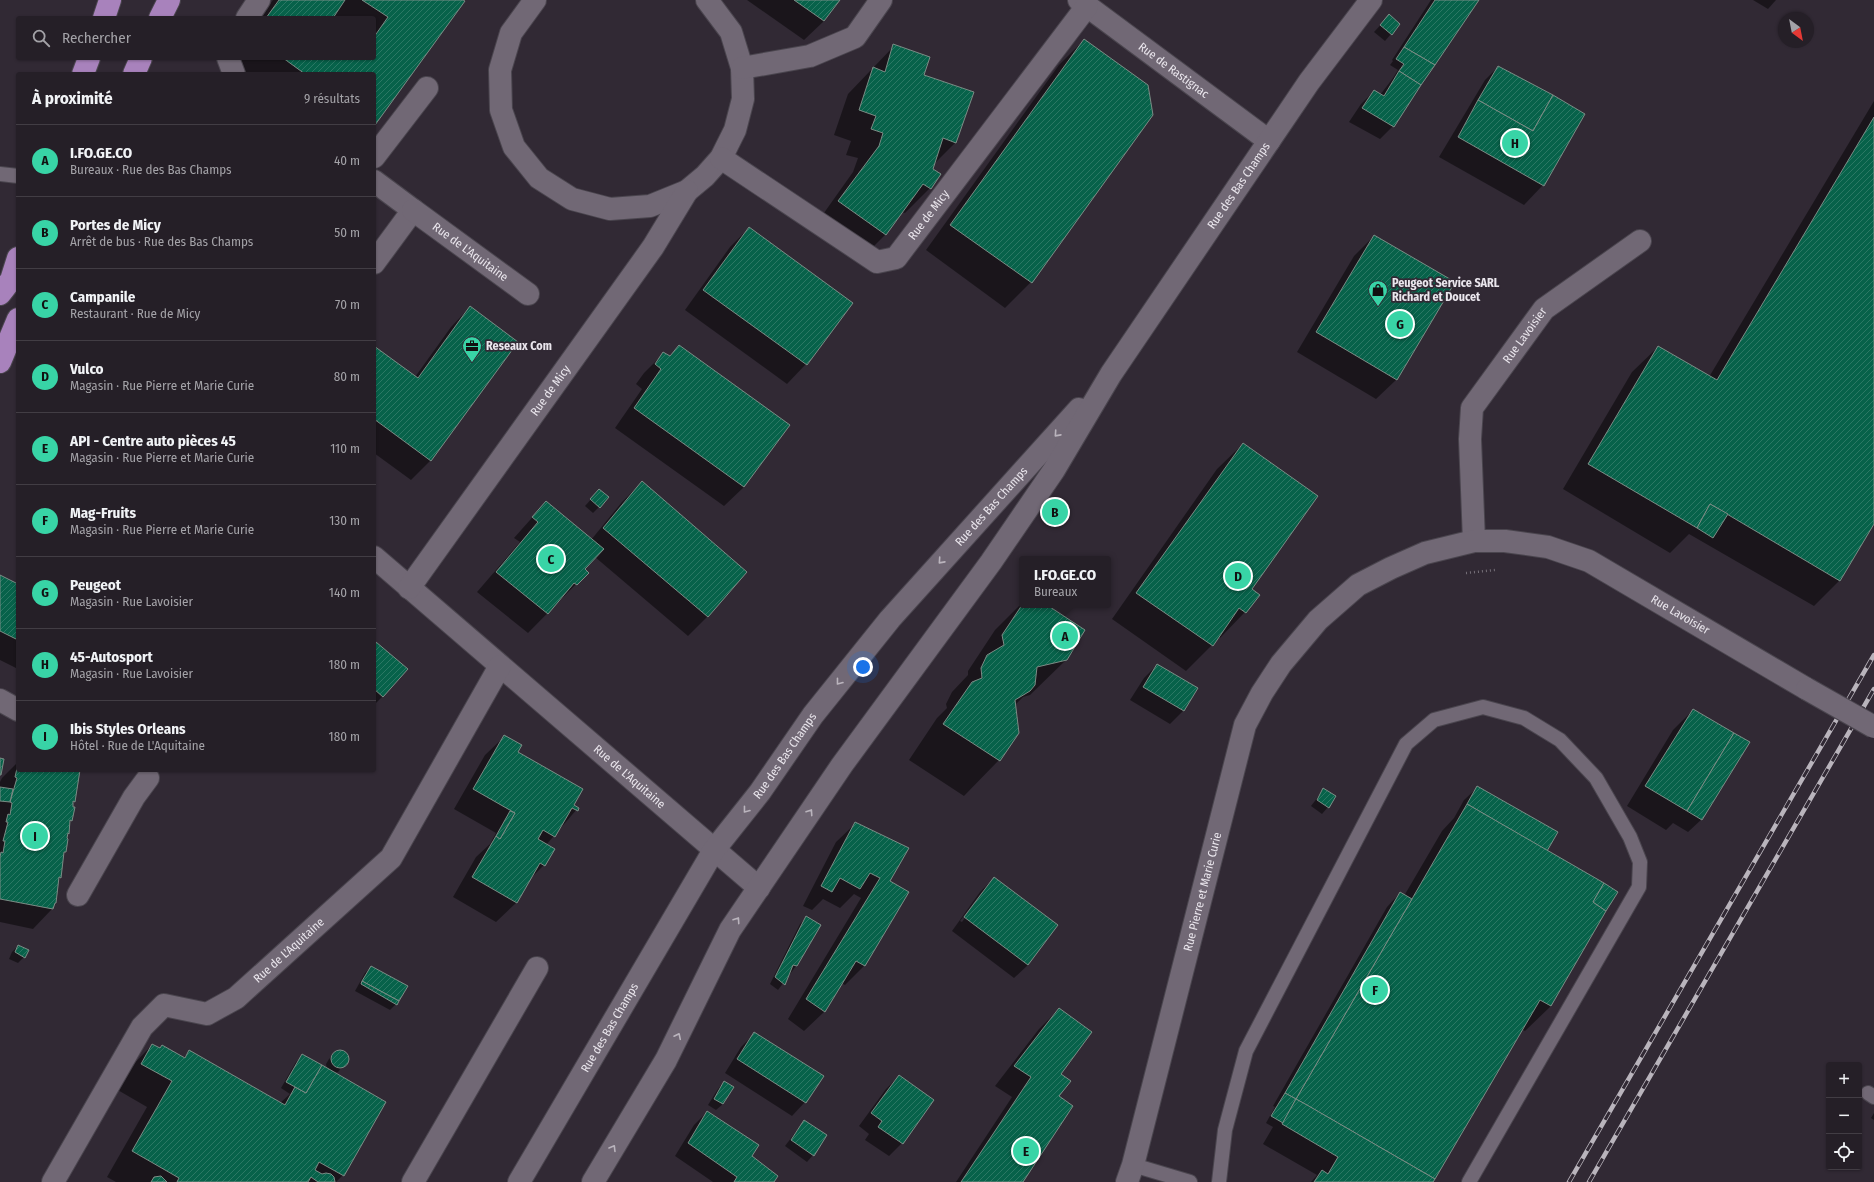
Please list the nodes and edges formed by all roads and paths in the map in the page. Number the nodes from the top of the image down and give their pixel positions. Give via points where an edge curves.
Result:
1 (110, 0) edge
2 (169, 0) edge
3 (259, 0) edge
4 (536, 0) edge
5 (707, 0) edge
6 (881, 0) edge
7 (1371, 0) edge
8 (1083, 3) edge
9 (105, 16) edge
10 (161, 16) edge
11 (248, 16) edge
12 (88, 60) edge
13 (140, 60) edge
14 (229, 60) edge
15 (742, 68) junction
16 (84, 72) edge
17 (135, 72) edge
18 (233, 72) edge
19 (427, 88) dead end
20 (1269, 141) junction
21 (376, 154) edge
22 (721, 158) junction
23 (0, 174) edge
24 (16, 176) edge
25 (376, 182) edge
26 (686, 190) junction
27 (413, 210) junction
28 (1640, 241) dead end
29 (376, 260) edge
30 (16, 264) edge
31 (0, 294) edge
32 (528, 294) dead end
33 (16, 311) edge
34 (16, 324) edge
35 (0, 325) edge
36 (0, 362) edge
37 (1111, 374) junction
38 (1474, 541) junction
39 (1519, 543) junction
40 (376, 559) edge
41 (1464, 573) dead end
42 (410, 588) junction
43 (1318, 620) joint
44 (500, 666) junction
45 (0, 700) edge
46 (16, 709) edge
47 (1874, 727) edge
48 (145, 773) edge
49 (714, 850) junction
50 (759, 888) junction
51 (78, 895) dead end
52 (537, 968) dead end
53 (1130, 1174) edge
54 (53, 1182) edge
55 (413, 1182) edge
56 (519, 1182) edge
57 (593, 1182) edge
58 (1190, 1182) edge
59 (1219, 1182) edge
60 (1469, 1182) edge

1 - 9 highway
2 - 10 highway
3 - 11 street
4 - 26 street, Rue de Micy via 511,32 500,70 501,110 514,147 524,160 539,178 572,200 610,209 650,206
5 - 15 street, Rue de Micy via 730,32
6 - 15 street via 855,37 810,56
7 - 20 street, Rue des Bas Champs via 1309,82
8 - 20 street, Rue de Rastignac
8 - 22 street, Rue de Micy via 896,258 877,262
12 - 16 highway
13 - 17 highway
14 - 18 street
15 - 22 street, Rue de Micy via 743,100 736,130
19 - 21 street
20 - 37 street, Rue des Bas Champs
22 - 26 street, Rue de Micy via 705,176
23 - 24 lane
25 - 27 street, Rue de L'Aquitaine
26 - 42 street, Rue de Micy via 653,247
27 - 29 street
27 - 32 street, Rue de L'Aquitaine
28 - 38 street, Rue Lavoisier via 1544,309 1472,408 1470,439
30 - 31 highway via 11,280
33 - 35 highway
34 - 36 highway
37 -> 49 street, Rue des Bas Champs via 890,619 813,715 760,792
50 -> 37 street, Rue des Bas Champs via 842,765 1050,476
38 - 39 street, Rue Lavoisier
38 - 43 street, Rue Lavoisier via 1425,552 1391,568 1358,585
39 - 41 path via 1518,568
39 - 47 street, Rue Lavoisier, bridge via 1548,547 1589,561
40 - 42 street, Rue de L'Aquitaine
42 - 44 street, Rue de L'Aquitaine
43 - 53 street, Rue Pierre et Marie Curie via 1282,664 1262,693 1245,725
44 - 49 street, Rue de L'Aquitaine
44 - 54 street, Rue de L'Aquitaine via 391,858 236,998 207,1014 164,1005 142,1027
45 - 46 street
48 - 51 street
49 - 50 street, Rue de L'Aquitaine
49 - 56 street, Rue des Bas Champs
57 -> 50 street, Rue des Bas Champs via 666,1060 730,930
52 - 55 street
53 - 58 lane
59 - 60 lane via 1225,1130 1246,1051 1406,744 1434,720 1483,707 1524,718 1560,740 1596,778 1630,837 1640,862 1639,886

